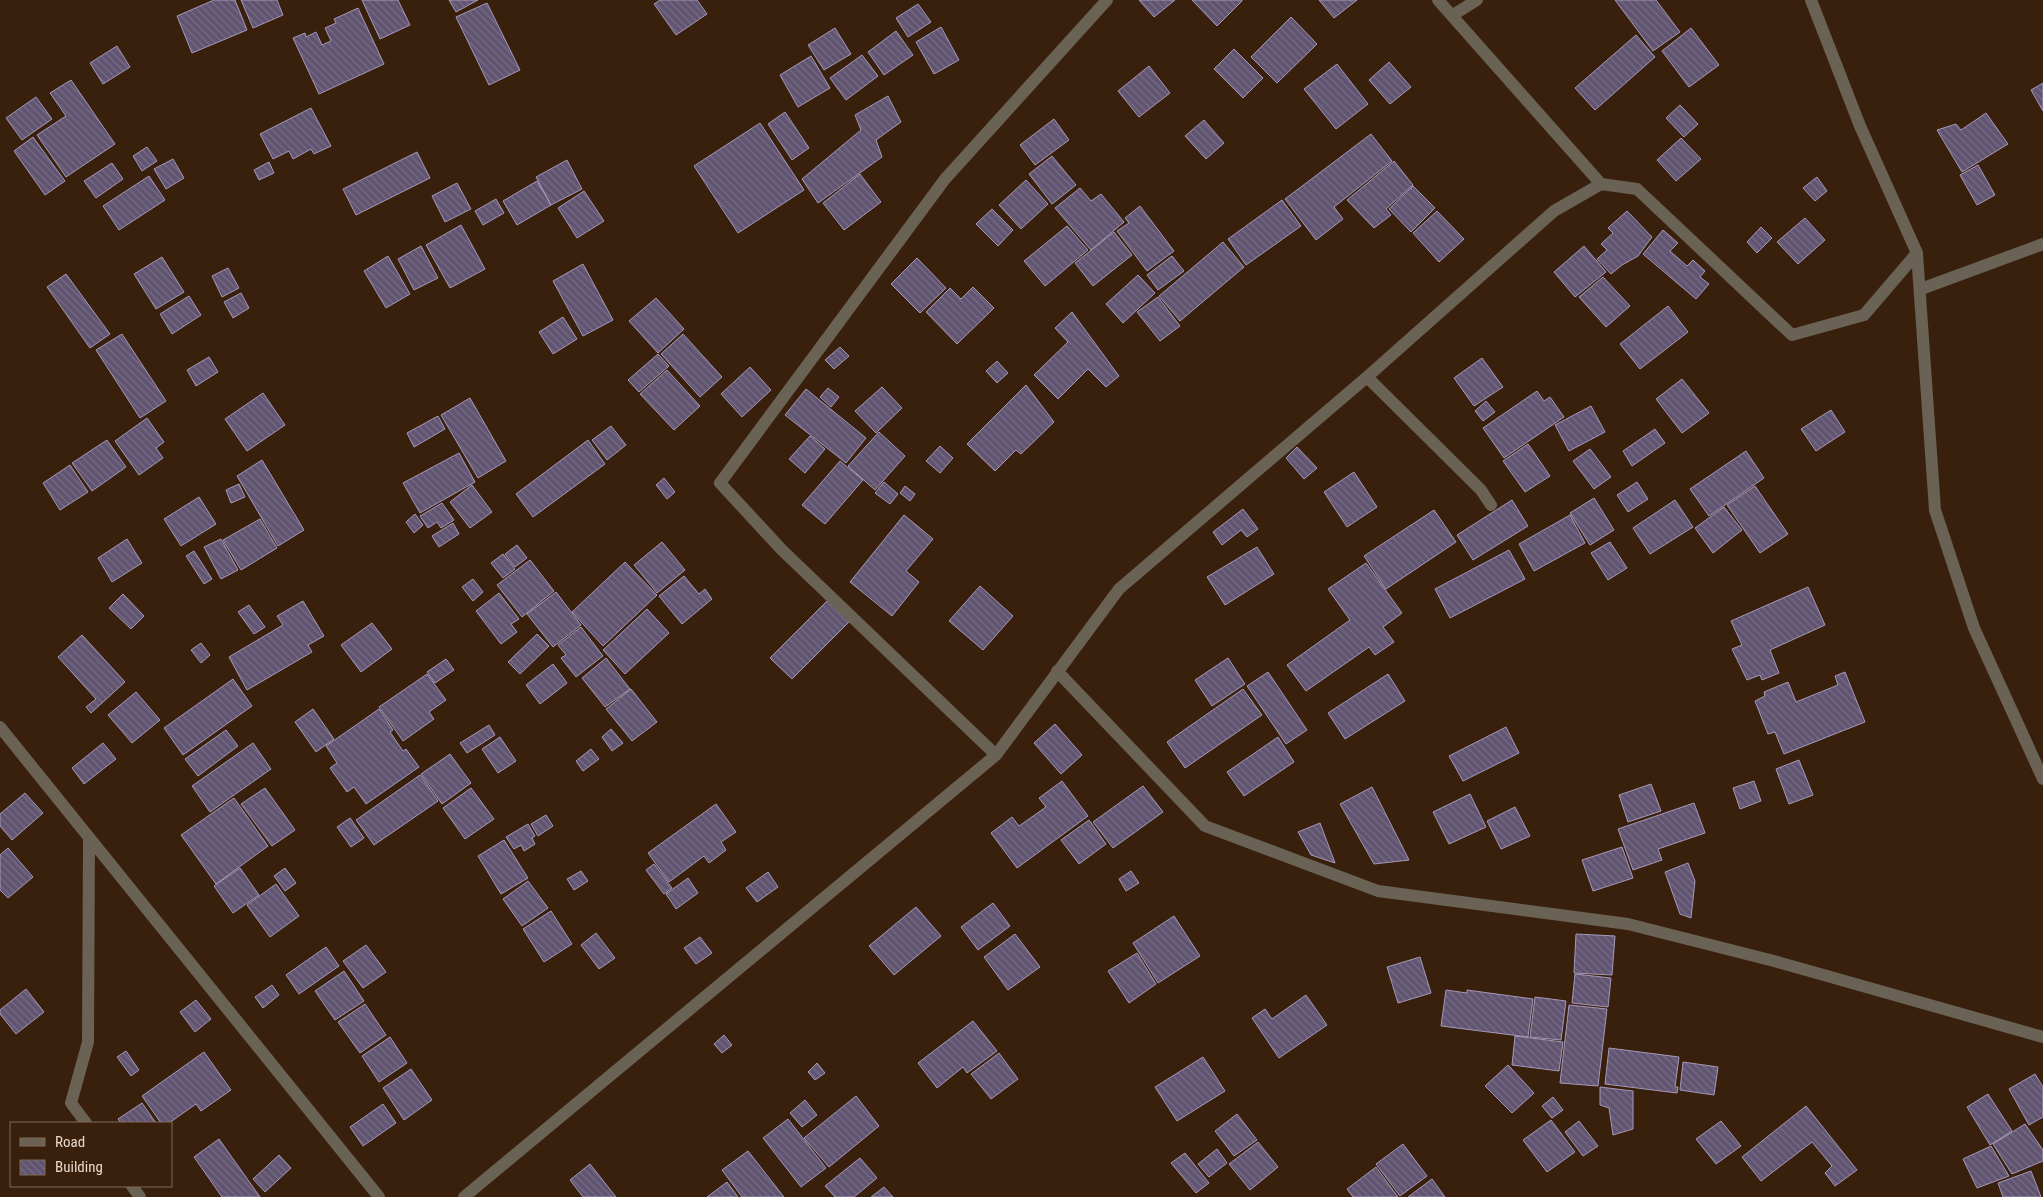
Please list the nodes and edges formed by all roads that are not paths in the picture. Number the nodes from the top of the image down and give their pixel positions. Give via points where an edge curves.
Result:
1 (1107, 0) edge
2 (1438, 0) edge
3 (1477, 0) edge
4 (1811, 0) edge
5 (1452, 15) junction
6 (1601, 184) junction
7 (2043, 244) edge
8 (1917, 253) junction
9 (1921, 289) junction
10 (1367, 377) junction
11 (1491, 505) dead end
12 (1057, 671) junction
13 (0, 727) edge
14 (996, 755) junction
15 (2043, 779) edge
16 (89, 838) junction
17 (2043, 1037) edge
18 (85, 1122) edge
19 (378, 1197) edge
20 (464, 1197) edge

1 - 14 street via 945,179 720,483 782,550
2 - 5 street
3 - 5 street
4 - 8 street via 1860,126
5 - 6 street
6 - 8 street via 1637,189 1792,336 1864,315
6 - 10 street via 1554,211
7 - 9 street
8 - 9 street
9 - 15 street via 1934,510 1974,628
10 - 11 street via 1481,490
10 - 12 street via 1119,589
12 - 14 street
12 - 17 street via 1204,826 1378,891 1628,924 1774,961
13 - 16 street
14 - 20 street
16 - 18 street via 88,1042 71,1103
16 - 19 street

